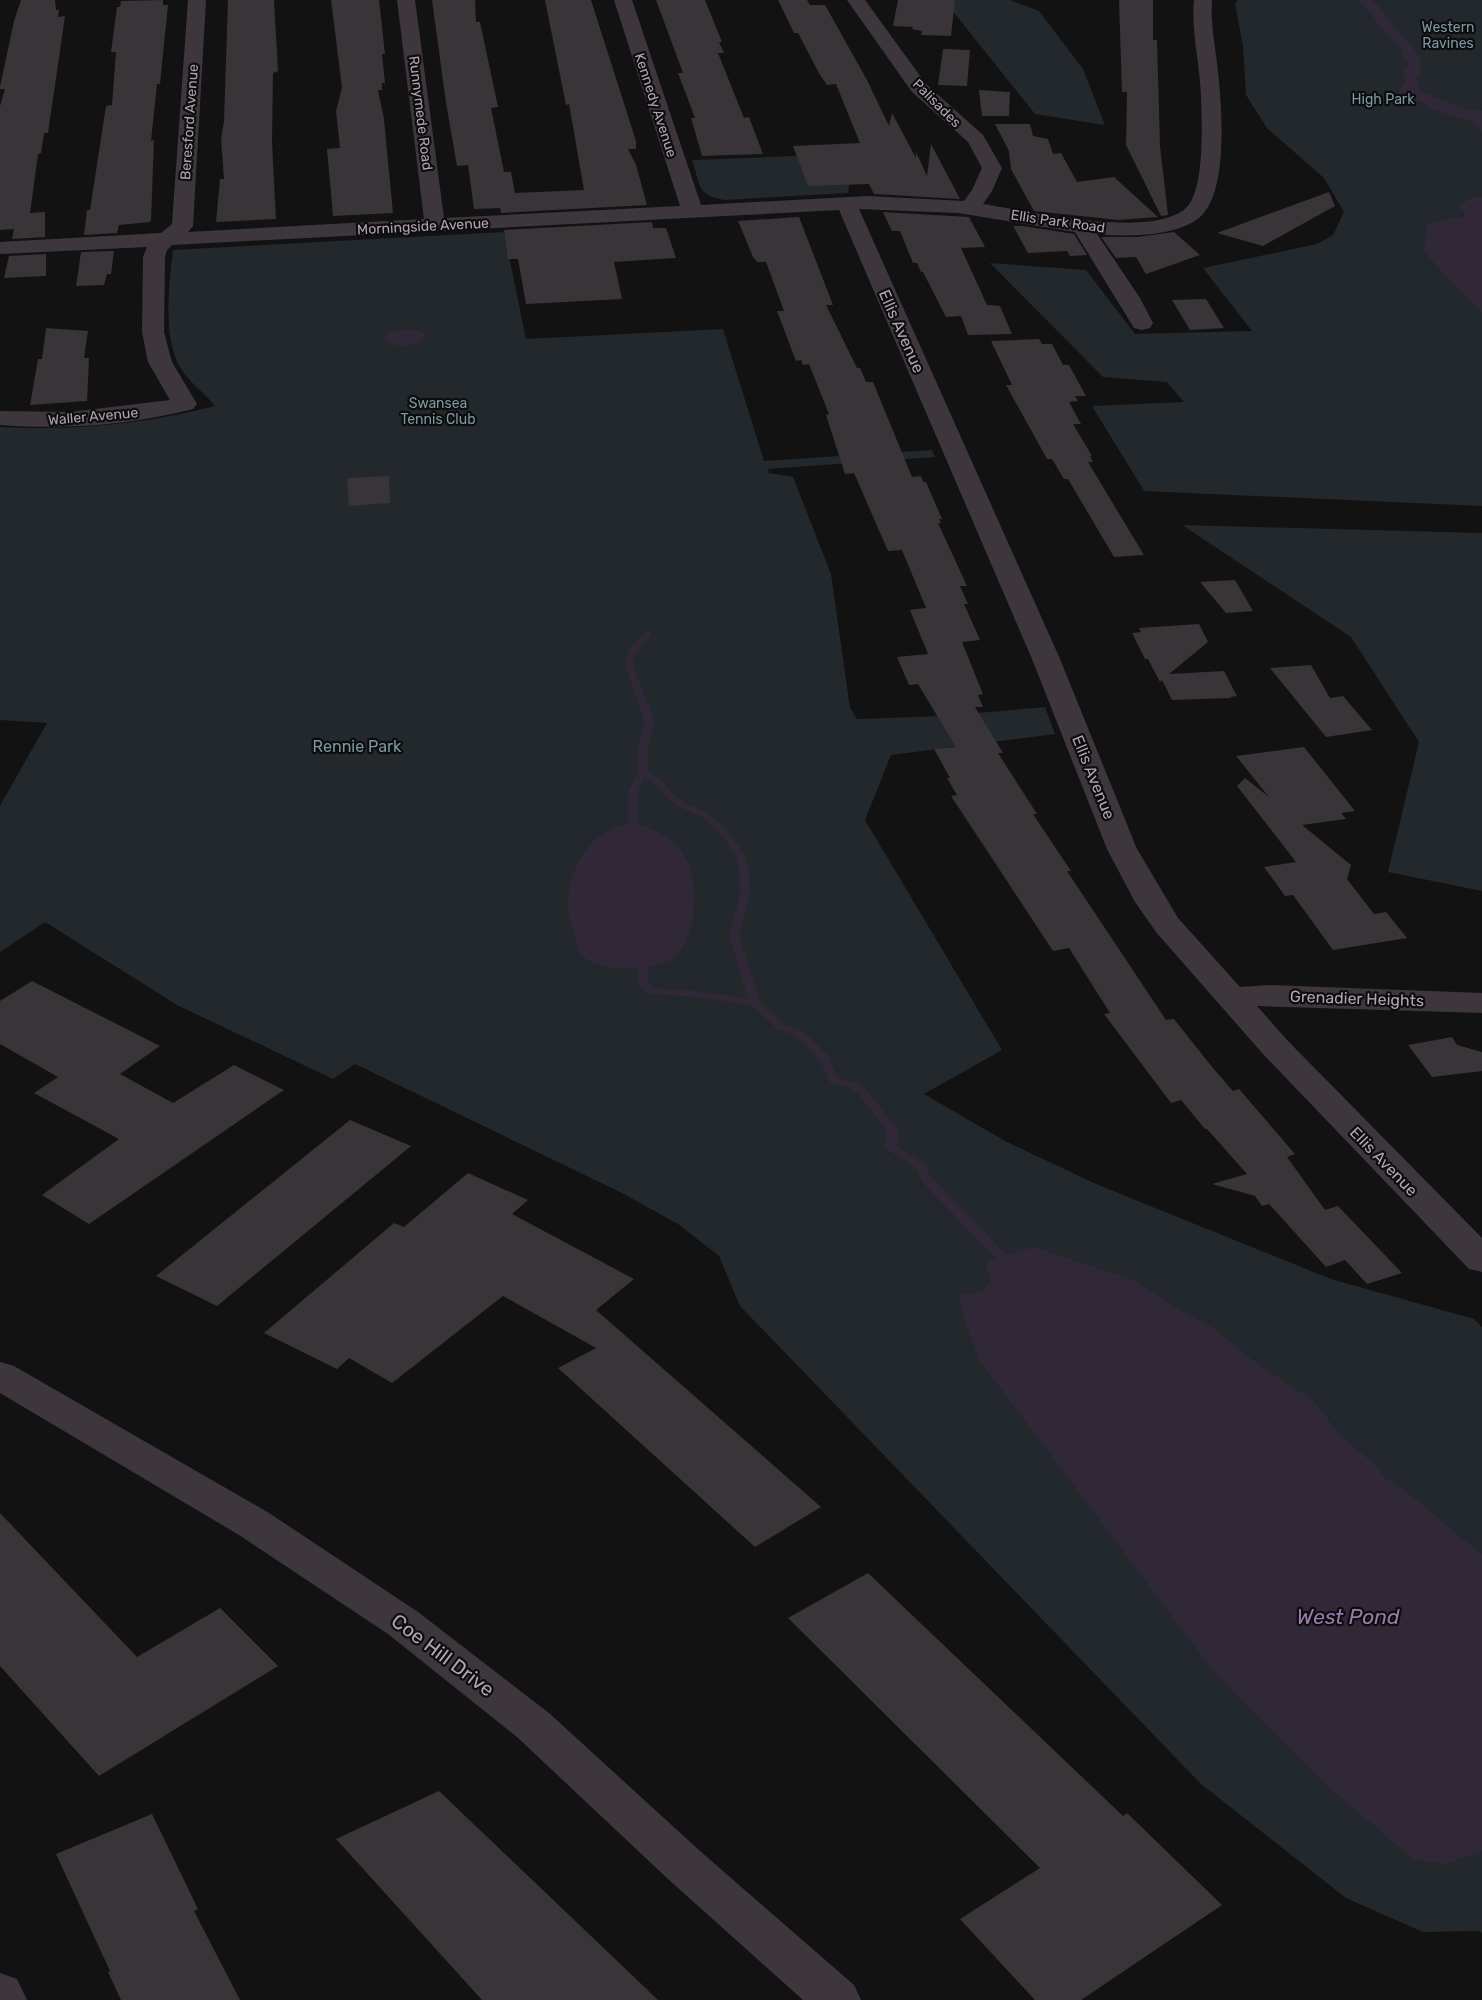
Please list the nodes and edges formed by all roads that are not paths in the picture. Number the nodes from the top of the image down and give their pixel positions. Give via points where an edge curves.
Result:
1 (197, 0) edge
2 (406, 0) edge
3 (623, 0) edge
4 (856, 0) edge
5 (1203, 0) edge
6 (846, 203) junction
7 (969, 208) junction
8 (692, 210) junction
9 (435, 226) junction
10 (1086, 227) junction
11 (169, 238) junction
12 (0, 248) edge
13 (1142, 323) dead end
14 (185, 404) joint
15 (0, 418) edge
16 (1231, 998) junction
17 (1482, 1003) edge
18 (1482, 1260) edge
19 (0, 1375) edge
20 (0, 1994) edge
21 (3, 2000) edge
22 (837, 2000) edge

1 - 11 street, Beresford Avenue via 182,226
2 - 9 street, Runnymede Road
3 - 8 street, Kennedy Avenue
4 - 7 street, Palisades via 919,88 976,140 992,168
5 - 10 street, Ellis Park Road via 1210,122 1206,193 1201,203 1189,217 1162,226
6 - 7 street, Ellis Park Road via 905,202
6 - 8 street, Morningside Avenue
6 - 16 street, Ellis Avenue via 1046,659 1122,849 1167,925
7 - 10 street, Ellis Park Road
8 - 9 street, Morningside Avenue
9 - 11 street, Morningside Avenue
10 - 13 street via 1086,234
11 - 12 street, Morningside Avenue
11 - 14 street, Beresford Avenue via 157,247 154,257 153,332 160,362
14 - 15 street, Waller Avenue via 107,417 50,421
16 - 17 street, Grenadier Heights via 1270,995
16 - 18 street, Ellis Avenue
19 - 22 street, Coe Hill Drive via 254,1524 403,1623 533,1725
20 - 21 street

